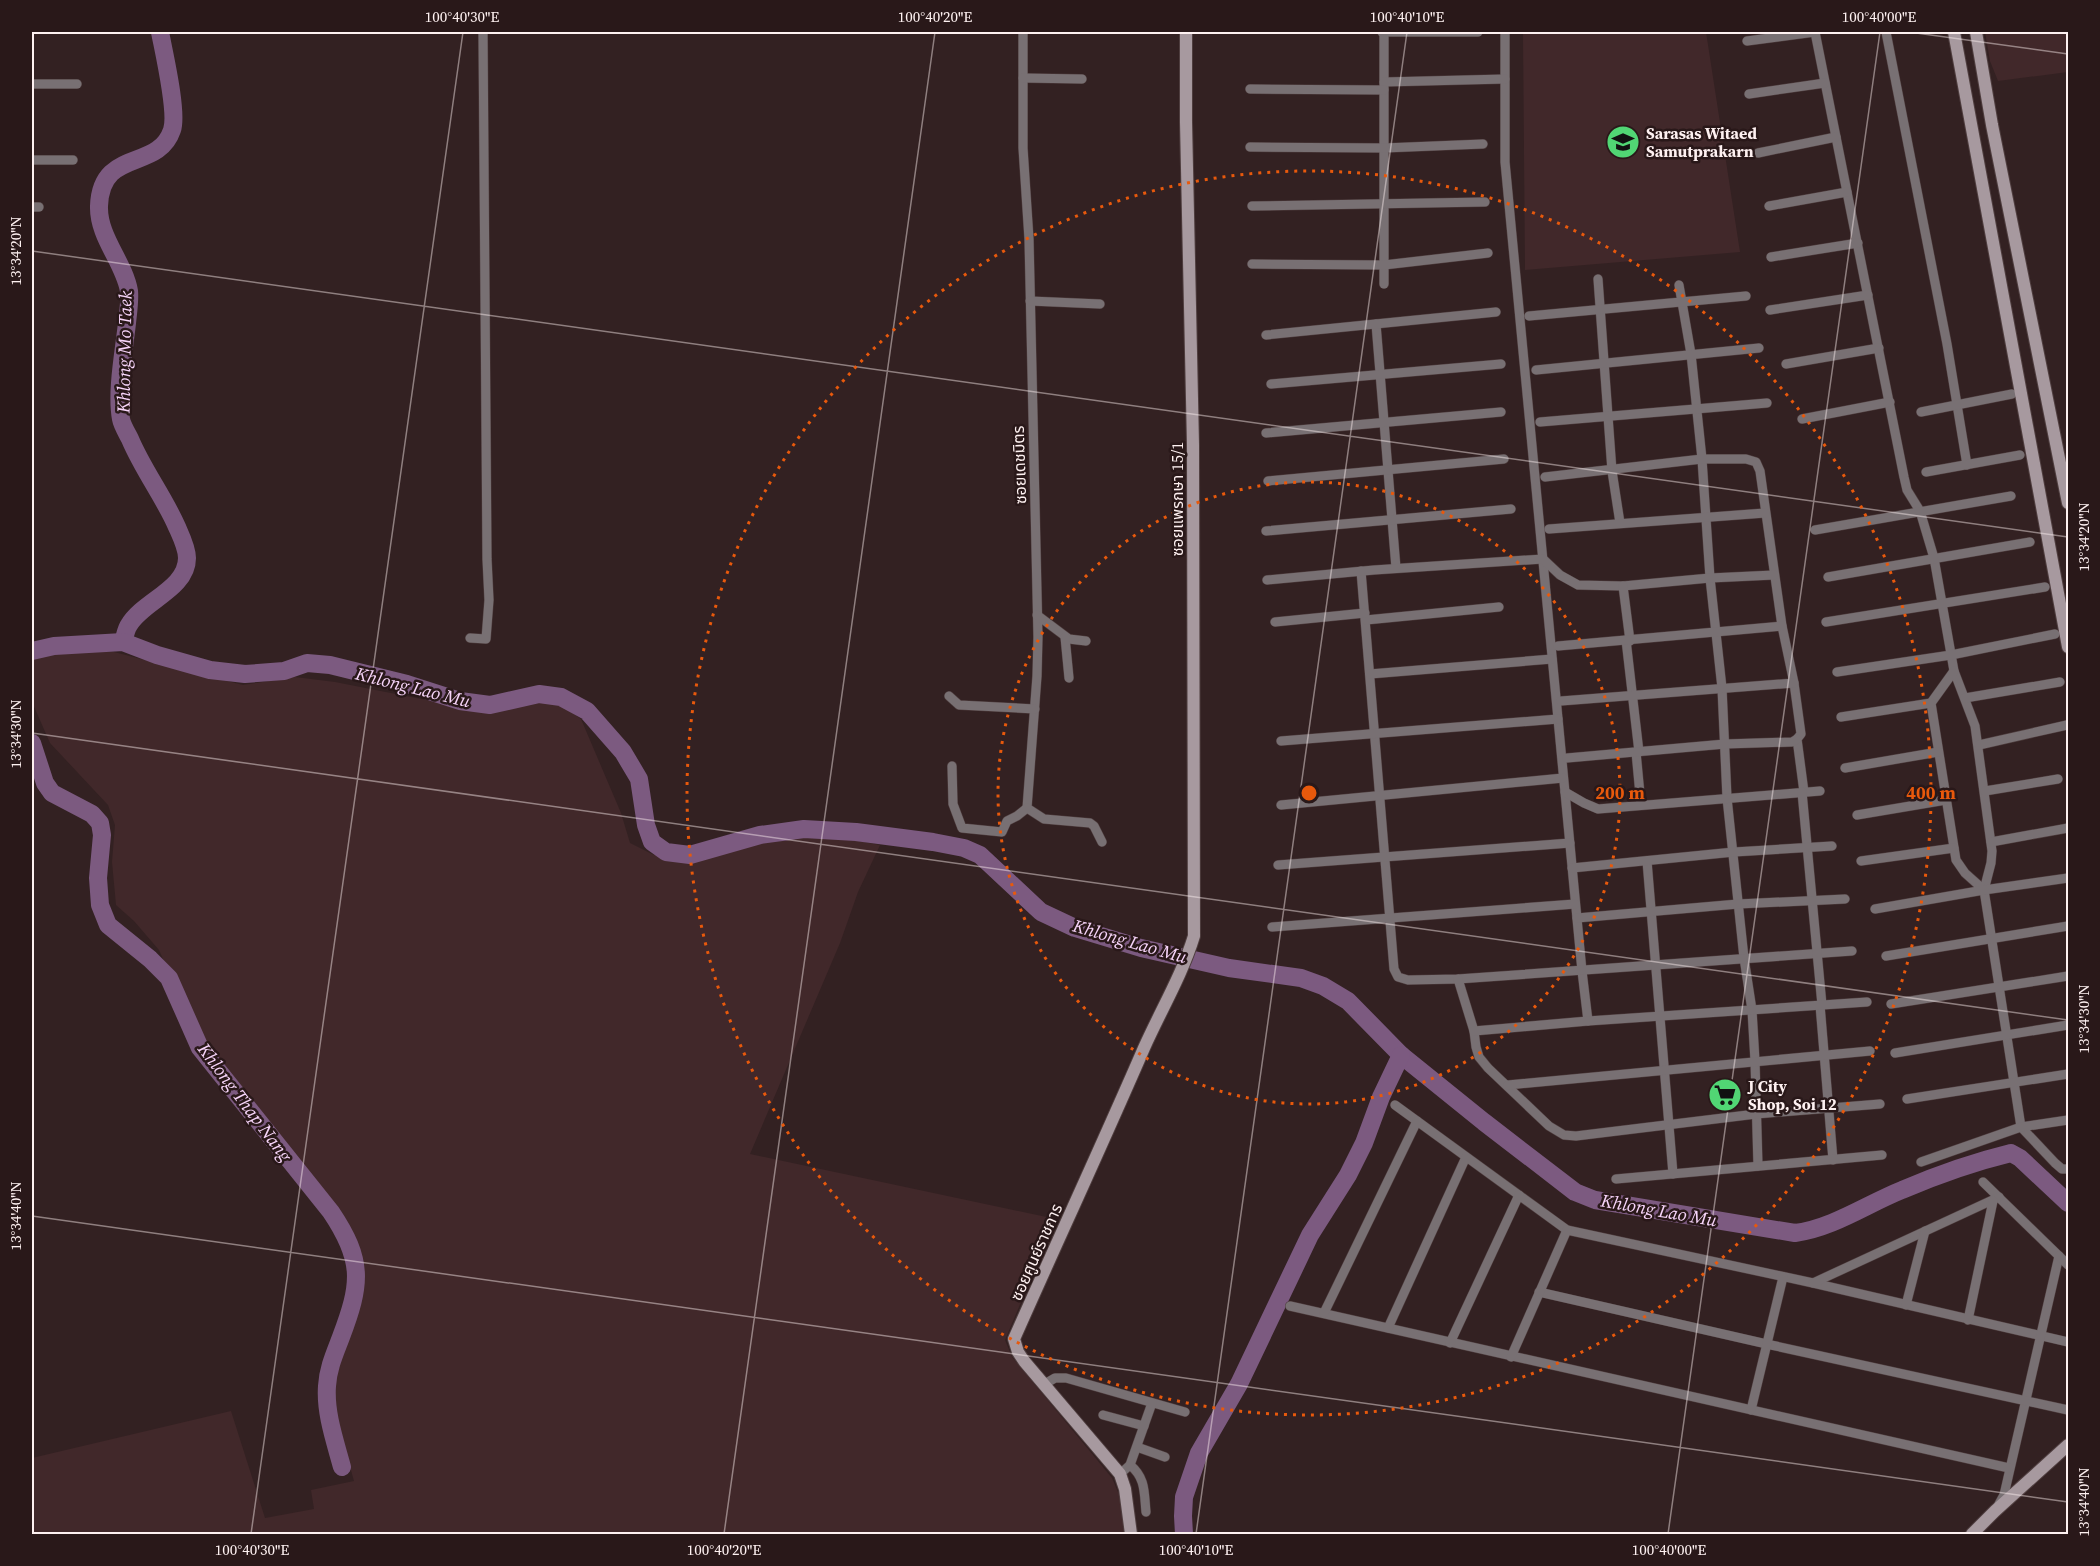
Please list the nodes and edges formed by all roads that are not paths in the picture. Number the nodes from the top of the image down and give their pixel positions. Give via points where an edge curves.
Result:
1 (483, 32) edge
2 (1023, 32) edge
3 (1186, 32) edge
4 (1383, 32) edge
5 (1478, 32) edge
6 (1505, 32) edge
7 (1815, 32) edge
8 (1886, 32) edge
9 (1954, 32) edge
10 (1976, 32) edge
11 (1747, 41) dead end
12 (1023, 78) junction
13 (1082, 79) dead end
14 (1505, 79) junction
15 (1825, 83) junction
16 (32, 84) edge
17 (77, 84) dead end
18 (1384, 86) junction
19 (1250, 89) dead end
20 (1749, 94) dead end
21 (1836, 137) junction
22 (1483, 144) dead end
23 (1251, 147) dead end
24 (1384, 148) junction
25 (1758, 153) dead end
26 (32, 160) edge
27 (73, 160) dead end
28 (1847, 192) junction
29 (1485, 202) dead end
30 (1383, 204) junction
31 (1252, 206) dead end
32 (1769, 206) dead end
33 (1858, 243) junction
34 (1488, 253) dead end
35 (1771, 257) dead end
36 (1252, 264) dead end
37 (1384, 265) junction
38 (1598, 279) dead end
39 (1384, 284) dead end
40 (1680, 285) dead end
41 (1868, 295) junction
42 (1746, 296) dead end
43 (1030, 301) junction
44 (1681, 302) junction
45 (1100, 304) dead end
46 (1600, 309) junction
47 (1770, 310) dead end
48 (1496, 312) dead end
49 (1529, 316) dead end
50 (1377, 324) junction
51 (1266, 335) dead end
52 (1759, 348) dead end
53 (1879, 348) junction
54 (1691, 354) junction
55 (1604, 363) junction
56 (1501, 364) dead end
57 (1786, 364) dead end
58 (1536, 370) dead end
59 (1380, 373) junction
60 (1271, 384) dead end
61 (2012, 394) dead end
62 (1890, 402) junction
63 (1767, 403) dead end
64 (1957, 405) junction
65 (1696, 407) junction
66 (1501, 412) dead end
67 (1921, 412) dead end
68 (1608, 417) junction
69 (1802, 419) dead end
70 (1540, 422) dead end
71 (1384, 423) junction
72 (1266, 434) dead end
73 (2020, 455) dead end
74 (1504, 459) dead end
75 (1702, 459) junction
76 (1967, 465) junction
77 (1388, 471) junction
78 (1612, 471) junction
79 (1926, 472) dead end
80 (1545, 477) dead end
81 (1268, 481) dead end
82 (2011, 496) dead end
83 (2068, 503) edge
84 (1511, 509) dead end
85 (1920, 511) junction
86 (1765, 513) junction
87 (1706, 517) junction
88 (1392, 520) junction
89 (1620, 523) junction
90 (1549, 529) dead end
91 (1815, 530) dead end
92 (1266, 531) dead end
93 (2030, 542) dead end
94 (1934, 558) junction
95 (1543, 559) junction
96 (1396, 568) junction
97 (1361, 571) junction
98 (1774, 575) junction
99 (1828, 577) dead end
100 (1710, 578) junction
101 (1268, 580) dead end
102 (1623, 586) junction
103 (2045, 587) dead end
104 (1942, 605) junction
105 (1499, 607) dead end
106 (1037, 615) junction
107 (1365, 616) junction
108 (1275, 622) dead end
109 (1826, 622) dead end
110 (1782, 626) junction
111 (1717, 633) junction
112 (2055, 634) dead end
113 (1065, 637) junction
114 (470, 638) dead end
115 (1628, 640) junction
116 (1086, 641) dead end
117 (1558, 646) dead end
118 (2068, 647) edge
119 (1951, 655) junction
120 (1552, 659) junction
121 (1954, 671) junction
122 (1837, 672) dead end
123 (1370, 674) junction
124 (1069, 678) dead end
125 (2060, 682) dead end
126 (1794, 683) junction
127 (1722, 688) junction
128 (1631, 695) junction
129 (950, 696) dead end
130 (1965, 698) junction
131 (1561, 701) dead end
132 (1931, 703) junction
133 (1035, 709) junction
134 (1841, 717) dead end
135 (1558, 718) junction
136 (2067, 726) edge
137 (1375, 734) junction
138 (1797, 739) junction
139 (1281, 741) dead end
140 (1725, 744) junction
141 (1979, 745) junction
142 (1638, 752) junction
143 (1938, 752) junction
144 (1567, 758) dead end
145 (952, 766) dead end
146 (1845, 768) dead end
147 (1563, 778) junction
148 (2058, 779) dead end
149 (1985, 790) junction
150 (1820, 791) dead end
151 (1565, 792) junction
152 (1803, 792) junction
153 (1380, 797) junction
154 (1727, 798) junction
155 (1946, 800) junction
156 (1281, 805) dead end
157 (1641, 805) junction
158 (1027, 808) junction
159 (1857, 815) dead end
160 (2068, 828) edge
161 (1102, 842) dead end
162 (1991, 842) junction
163 (1570, 843) junction
164 (1832, 846) dead end
165 (1807, 847) junction
166 (1954, 848) junction
167 (1734, 852) junction
168 (1384, 857) junction
169 (1647, 861) junction
170 (1861, 861) dead end
171 (1278, 865) dead end
172 (1572, 868) junction
173 (2068, 878) edge
174 (1984, 890) junction
175 (1845, 899) dead end
176 (1812, 900) junction
177 (1575, 904) junction
178 (1738, 904) junction
179 (1875, 909) dead end
180 (1652, 912) junction
181 (1389, 917) junction
182 (1577, 918) junction
183 (2068, 926) edge
184 (1272, 927) dead end
185 (1992, 939) junction
186 (1852, 951) dead end
187 (1816, 953) junction
188 (1886, 956) dead end
189 (1744, 958) junction
190 (1185, 965) joint
191 (1656, 965) junction
192 (1582, 971) junction
193 (2068, 976) edge
194 (1458, 979) junction
195 (1999, 986) junction
196 (1867, 1002) dead end
197 (1891, 1004) dead end
198 (1821, 1005) junction
199 (1752, 1010) junction
200 (1661, 1016) junction
201 (1588, 1021) junction
202 (2068, 1025) edge
203 (1474, 1031) junction
204 (2007, 1035) junction
205 (1870, 1051) dead end
206 (1895, 1053) dead end
207 (1825, 1055) junction
208 (1755, 1061) junction
209 (1665, 1070) junction
210 (2068, 1074) edge
211 (2014, 1083) junction
212 (1508, 1085) junction
213 (1907, 1100) dead end
214 (1880, 1104) dead end
215 (1395, 1105) dead end
216 (1830, 1108) junction
217 (1756, 1114) junction
218 (2068, 1120) edge
219 (1417, 1121) junction
220 (1669, 1125) junction
221 (2021, 1127) junction
222 (1882, 1155) dead end
223 (1466, 1157) junction
224 (1833, 1160) junction
225 (1921, 1162) dead end
226 (1758, 1166) junction
227 (2068, 1169) edge
228 (1673, 1174) junction
229 (1616, 1179) dead end
230 (1983, 1182) dead end
231 (1518, 1195) junction
232 (1996, 1199) junction
233 (1567, 1230) junction
234 (1925, 1231) junction
235 (2059, 1256) junction
236 (2068, 1265) edge
237 (1783, 1277) junction
238 (1813, 1283) junction
239 (1539, 1292) junction
240 (1906, 1305) junction
241 (1290, 1306) dead end
242 (1324, 1313) junction
243 (1968, 1320) junction
244 (1388, 1328) junction
245 (2040, 1336) junction
246 (2068, 1342) edge
247 (1450, 1343) junction
248 (1767, 1344) junction
249 (1511, 1357) junction
250 (1043, 1385) junction
251 (2025, 1401) junction
252 (1152, 1403) junction
253 (1751, 1410) junction
254 (2068, 1410) edge
255 (1185, 1412) dead end
256 (1103, 1415) dead end
257 (1144, 1426) junction
258 (2068, 1445) edge
259 (1137, 1447) junction
260 (1165, 1457) dead end
261 (2009, 1468) junction
262 (1125, 1470) junction
263 (1995, 1511) junction
264 (1146, 1512) dead end
265 (1131, 1534) edge
266 (1972, 1534) edge

1 - 114 street via 489,600 486,639
2 - 12 street, ซอยเดชมิตร
3 - 190 street, ซอยแพรกษา 15/1 via 1194,445 1194,936
4 - 5 street
4 - 18 street
6 - 14 street
7 - 11 street
7 - 15 street
8 - 64 street
9 - 118 street
10 - 83 street
12 - 13 street
12 - 43 street, ซอยเดชมิตร
14 - 18 street
14 - 95 street via 1505,162
15 - 20 street
15 - 21 street
16 - 17 street
18 - 19 street
18 - 24 street
21 - 25 street
21 - 28 street
22 - 24 street
23 - 24 street
24 - 30 street
26 - 27 street
28 - 32 street
28 - 33 street
29 - 30 street
30 - 31 street
30 - 37 street
33 - 35 street
33 - 41 street
34 - 37 street
36 - 37 street
37 - 39 street
38 - 46 street
40 - 44 street
41 - 47 street
41 - 53 street
42 - 44 street
43 - 45 street
43 - 106 street, ซอยเดชมิตร
44 - 46 street
44 - 54 street
46 - 49 street
46 - 55 street
48 - 50 street
50 - 51 street
50 - 59 street
52 - 54 street
53 - 57 street
53 - 62 street
54 - 55 street
54 - 65 street
55 - 58 street
55 - 68 street
56 - 59 street
59 - 60 street
59 - 71 street
61 - 64 street
62 - 69 street
62 - 85 street via 1907,490
63 - 65 street
64 - 67 street
64 - 76 street
65 - 68 street
65 - 75 street
66 - 71 street
68 - 70 street
68 - 78 street
71 - 72 street
71 - 77 street
73 - 76 street
74 - 77 street
75 - 78 street
75 - 86 street via 1756,462
75 - 87 street
76 - 79 street
77 - 81 street
77 - 88 street
78 - 80 street
78 - 89 street
82 - 85 street
84 - 88 street
85 - 91 street
85 - 94 street
86 - 87 street
86 - 98 street
87 - 89 street
87 - 100 street
88 - 92 street
88 - 96 street
89 - 90 street
93 - 94 street
94 - 99 street
94 - 104 street
95 - 96 street
95 - 102 street via 1578,585
95 - 120 street
96 - 97 street
97 - 101 street
97 - 107 street
98 - 100 street
98 - 110 street
100 - 102 street
100 - 111 street
102 - 115 street
103 - 104 street
104 - 109 street
104 - 119 street
105 - 107 street
106 - 113 street
106 - 133 street, ซอยเดชมิตร
107 - 108 street
107 - 123 street
110 - 111 street
110 - 126 street
111 - 115 street
111 - 127 street
112 - 119 street
113 - 116 street
113 - 124 street
115 - 117 street
115 - 128 street
119 - 121 street
119 - 122 street
120 - 123 street
120 - 135 street
121 - 130 street
121 - 132 street
123 - 137 street
125 - 130 street
126 - 127 street
126 - 138 street via 1801,734
127 - 128 street
127 - 140 street
128 - 131 street
128 - 142 street
129 - 133 street via 959,705
130 - 141 street
132 - 134 street
132 - 143 street
133 - 158 street, ซอยเดชมิตร
135 - 137 street
135 - 147 street
136 - 141 street
137 - 139 street
137 - 153 street
138 - 140 street
138 - 152 street
140 - 142 street
140 - 154 street
141 - 149 street
142 - 144 street
142 - 157 street
143 - 146 street
143 - 155 street
145 - 158 street via 953,804 962,828 1002,832 1007,820
147 - 151 street
147 - 153 street
148 - 149 street
149 - 162 street
150 - 152 street
151 - 157 street via 1598,809
151 - 163 street
152 - 154 street
152 - 165 street
153 - 156 street
153 - 168 street
154 - 157 street
154 - 167 street
155 - 159 street
155 - 166 street
158 - 161 street via 1044,819 1090,823
160 - 162 street
162 - 174 street via 1991,863
163 - 168 street
163 - 172 street
164 - 165 street
165 - 167 street
165 - 176 street
166 - 170 street
166 - 174 street via 1959,866
167 - 169 street
167 - 178 street
168 - 171 street
168 - 181 street
169 - 172 street
169 - 180 street
172 - 177 street
173 - 174 street
174 - 179 street
174 - 185 street
175 - 176 street
176 - 178 street
176 - 187 street
177 - 181 street
177 - 182 street
178 - 180 street
178 - 189 street
180 - 182 street
180 - 191 street
181 - 184 street
181 - 194 street via 1398,977
182 - 192 street
183 - 185 street
185 - 188 street
185 - 195 street
186 - 187 street
187 - 189 street
187 - 198 street
189 - 191 street
189 - 199 street
190 - 250 street, ซอยศูนย์ราชการ via 1014,1339 1018,1352
191 - 192 street
191 - 200 street
192 - 194 street
192 - 201 street
193 - 195 street
194 - 203 street
195 - 197 street
195 - 204 street
196 - 198 street
198 - 199 street
198 - 207 street
199 - 200 street
199 - 208 street
200 - 201 street
200 - 209 street
201 - 203 street
202 - 204 street
203 - 212 street via 1479,1058
204 - 206 street
204 - 211 street
205 - 207 street
207 - 208 street
207 - 216 street
208 - 209 street
208 - 217 street
209 - 212 street
209 - 220 street
210 - 211 street
211 - 213 street
211 - 221 street
212 - 220 street via 1564,1136
214 - 216 street
215 - 219 street
216 - 217 street
216 - 224 street
217 - 220 street
217 - 226 street
218 - 221 street
219 - 223 street
219 - 242 street
220 - 228 street
221 - 225 street
221 - 227 street via 2055,1163
222 - 224 street
223 - 231 street
223 - 244 street
224 - 226 street
226 - 228 street
228 - 229 street
230 - 232 street
231 - 233 street
231 - 247 street
232 - 234 street
232 - 235 street
232 - 243 street
233 - 237 street
233 - 239 street
234 - 238 street
234 - 240 street
235 - 236 street
235 - 245 street
237 - 238 street
237 - 248 street
238 - 240 street
239 - 248 street
239 - 249 street
240 - 243 street
241 - 242 street
242 - 244 street
243 - 245 street
244 - 247 street
245 - 246 street
245 - 251 street
247 - 249 street
248 - 251 street
248 - 253 street
249 - 253 street
250 - 252 street via 1055,1378 1066,1378
250 - 262 street, ซอยศูนย์ราชการ
251 - 254 street
251 - 261 street
252 - 255 street
252 - 257 street
253 - 261 street
256 - 257 street
257 - 259 street
258 - 263 street
259 - 260 street
259 - 262 street
261 - 263 street via 2004,1495
262 - 264 street via 1139,1473
262 - 265 street, ซอยศูนย์ราชการ
263 - 266 street

